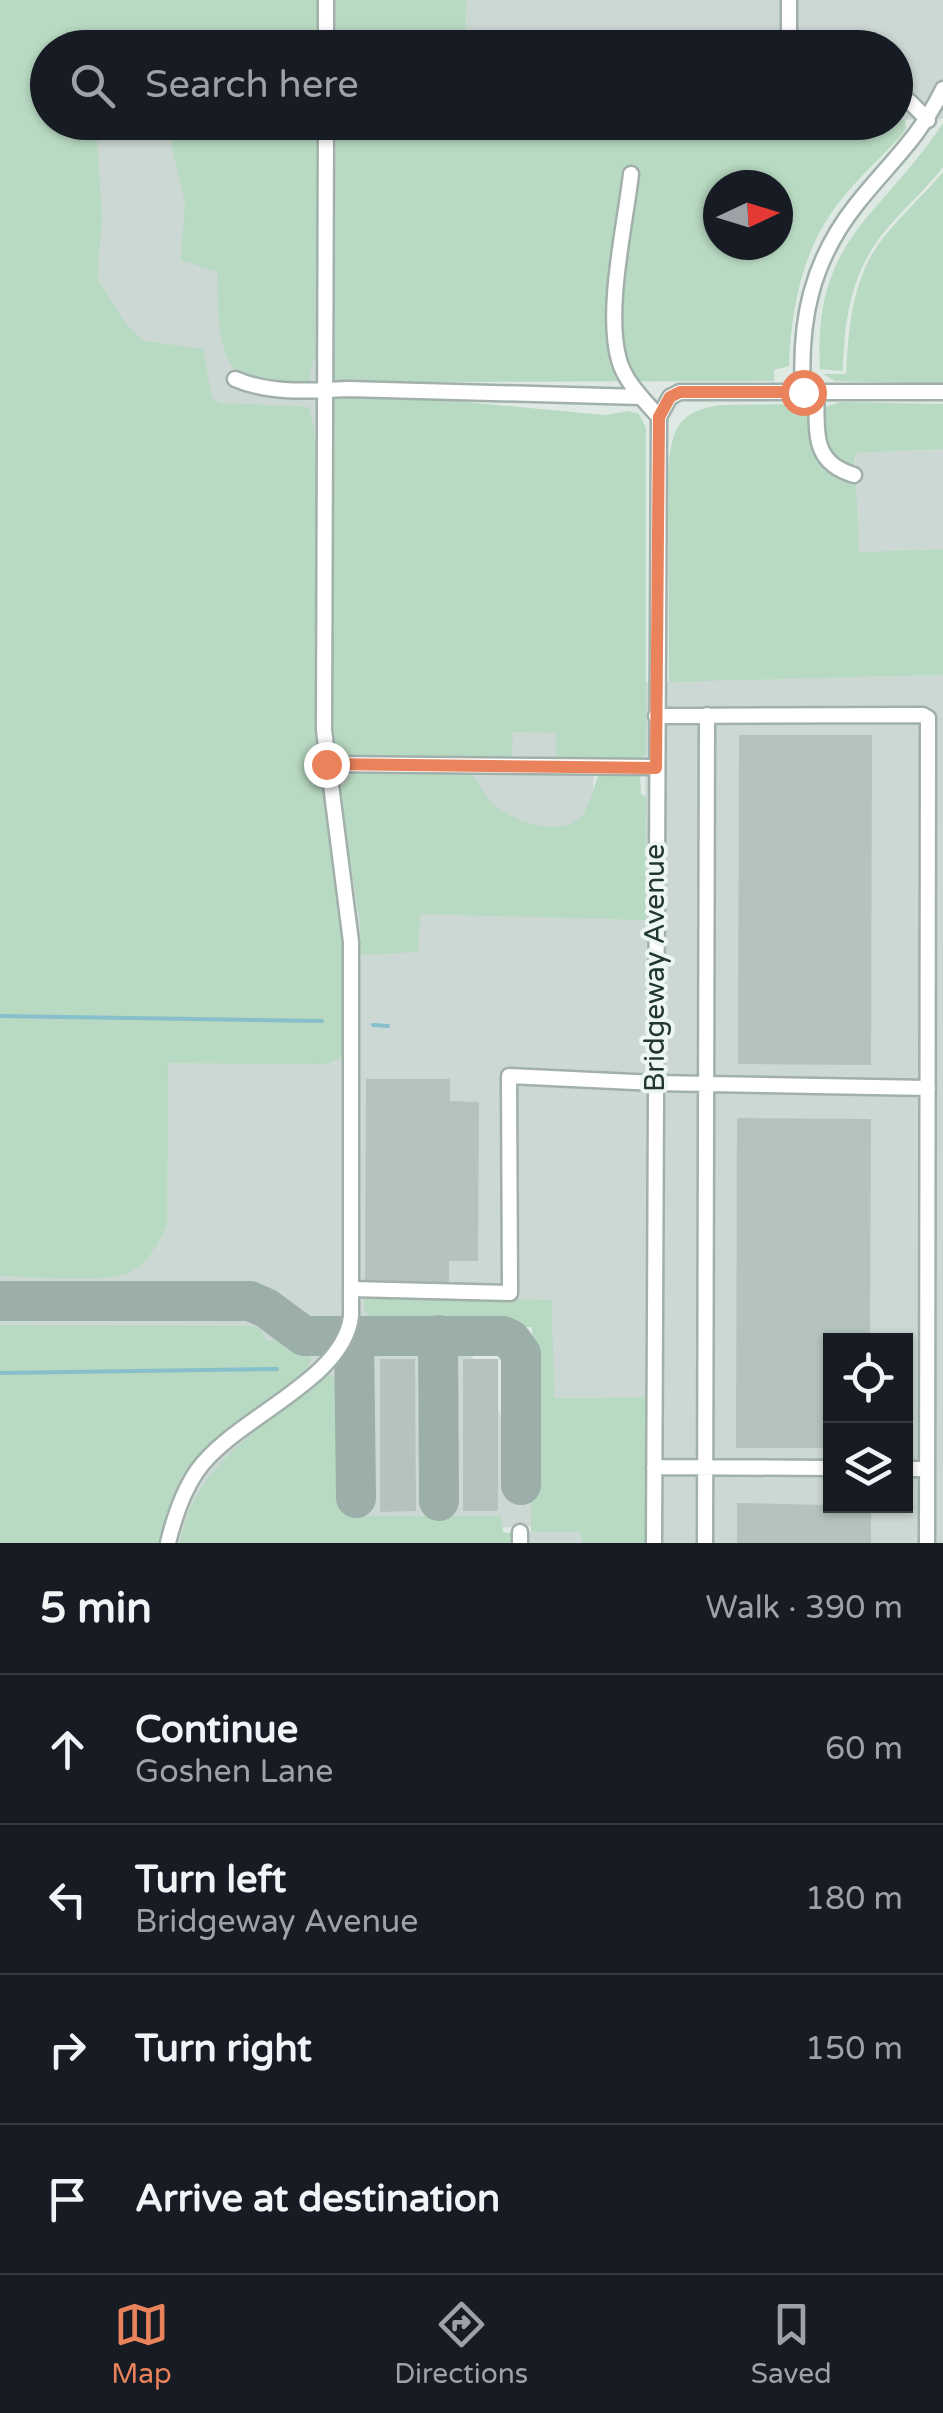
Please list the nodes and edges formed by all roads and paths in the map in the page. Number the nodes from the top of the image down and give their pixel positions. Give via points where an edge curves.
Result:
1 (326, 0) edge
2 (790, 0) edge
3 (326, 30) edge
4 (789, 30) edge
5 (943, 89) edge
6 (913, 105) edge
7 (928, 120) junction
8 (913, 138) edge
9 (326, 140) edge
10 (911, 140) edge
11 (631, 174) dead end
12 (234, 380) dead end
13 (324, 390) junction
14 (810, 392) junction
15 (943, 392) edge
16 (641, 397) junction
17 (659, 417) junction
18 (854, 475) dead end
19 (656, 716) junction
20 (707, 716) junction
21 (326, 764) junction
22 (656, 768) junction
23 (655, 1084) junction
24 (704, 1084) junction
25 (928, 1088) junction
26 (351, 1289) junction
27 (654, 1467) junction
28 (705, 1467) junction
29 (823, 1468) edge
30 (913, 1469) edge
31 (927, 1469) junction
32 (168, 1543) edge
33 (654, 1543) edge
34 (705, 1543) edge
35 (927, 1543) edge

1 - 3 street
2 - 4 street
5 - 7 street
6 - 7 street
7 - 8 street
9 - 13 street
10 - 14 street via 827,246 800,346
11 - 16 street via 614,324 618,360
12 - 13 street via 254,388
13 - 16 street
13 - 21 street
14 - 15 street
14 - 17 street, Bridgeway Avenue via 692,391 670,397
14 - 18 street via 822,456 834,469
16 - 17 street
17 - 19 street, Bridgeway Avenue
19 - 20 street
19 - 22 street, Bridgeway Avenue
20 - 24 street
20 - 25 street via 928,718
21 - 22 street
21 - 26 street via 351,942
22 - 23 street, Bridgeway Avenue
23 - 24 street
23 - 26 street via 508,1076 510,1293
23 - 27 street, Bridgeway Avenue
24 - 25 street
24 - 28 street
25 - 31 street
26 - 32 street via 349,1334 340,1350 198,1470
27 - 28 street
27 - 33 street, Bridgeway Avenue
28 - 29 street
28 - 34 street
30 - 31 street
31 - 35 street

